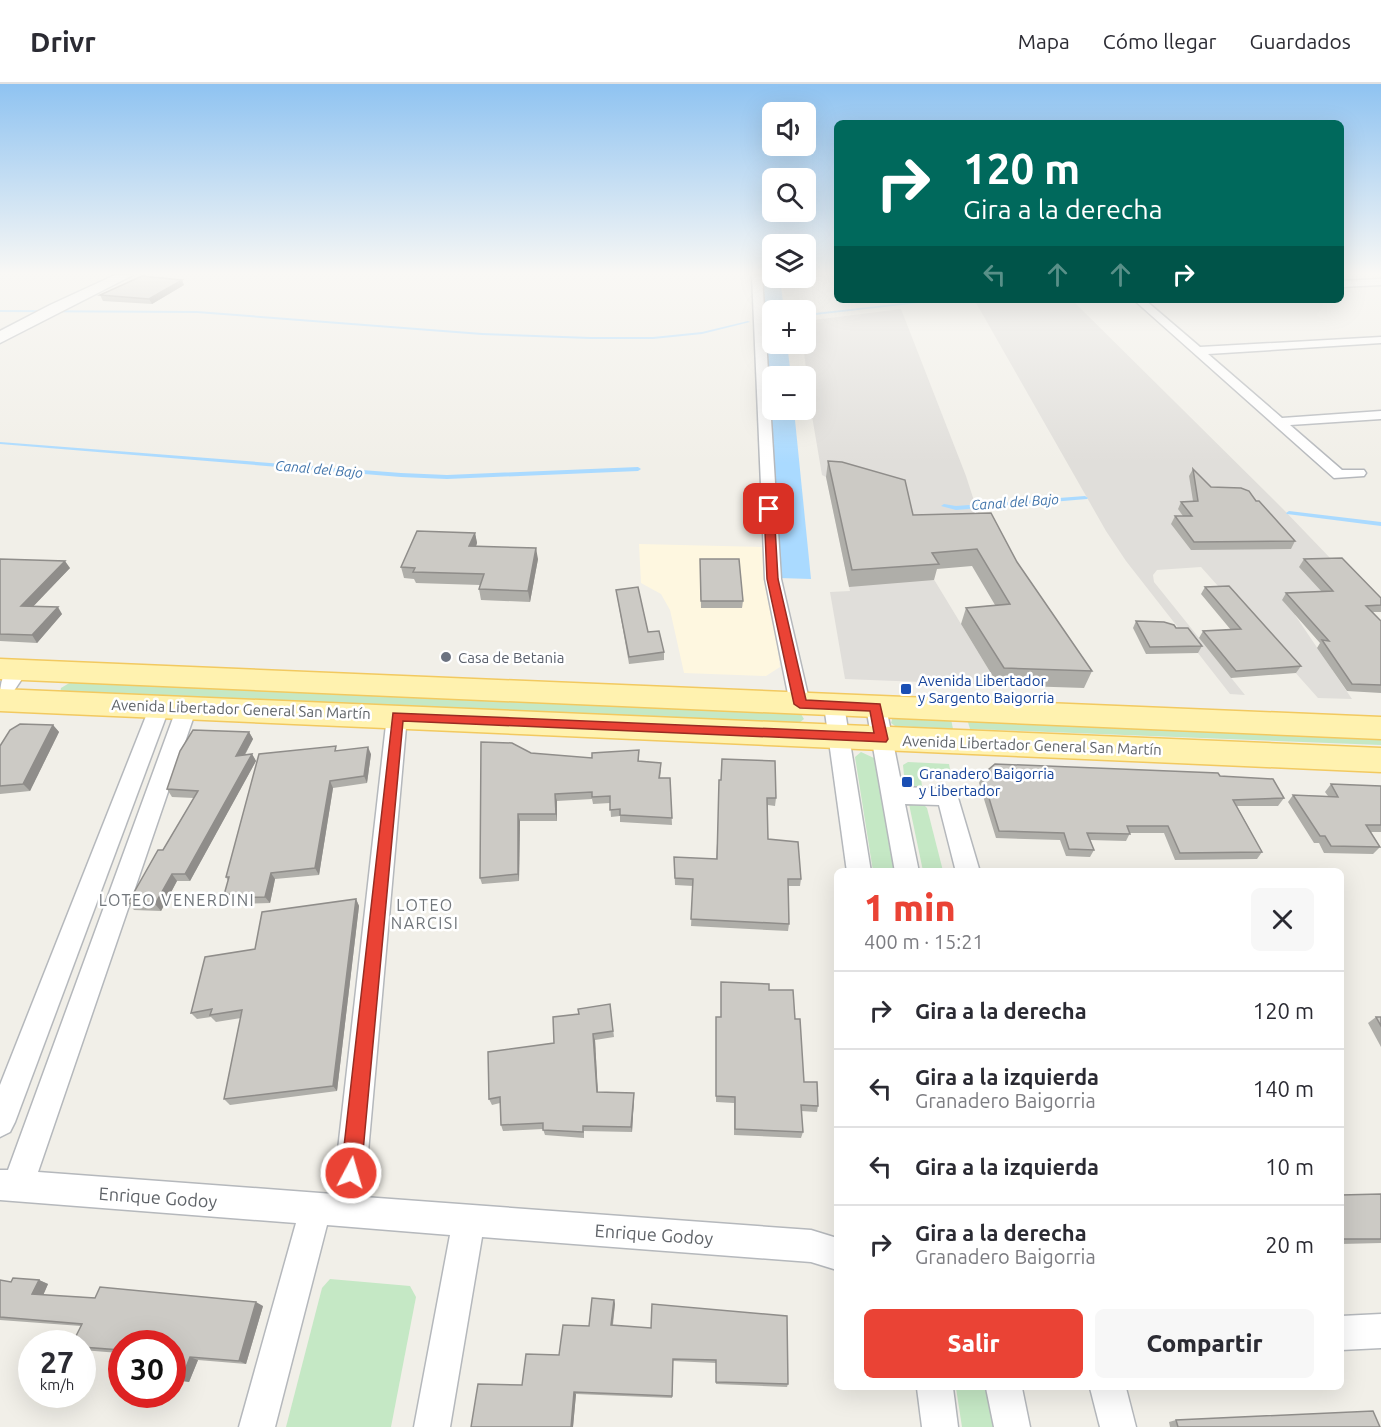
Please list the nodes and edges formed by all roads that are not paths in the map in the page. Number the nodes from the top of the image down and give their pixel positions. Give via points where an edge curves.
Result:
1 (760, 338) edge
2 (1183, 338) edge
3 (1199, 338) edge
4 (1381, 340) edge
5 (1214, 350) junction
6 (1198, 351) junction
7 (1381, 415) edge
8 (1297, 421) junction
9 (1278, 422) junction
10 (1315, 436) dead end
11 (1341, 458) dead end
12 (9, 669) edge
13 (0, 698) edge
14 (800, 704) junction
15 (834, 705) junction
16 (174, 706) junction
17 (876, 707) junction
18 (397, 716) junction
19 (1381, 728) edge
20 (839, 736) junction
21 (882, 739) junction
22 (1381, 760) edge
23 (892, 795) junction
24 (858, 868) edge
25 (906, 868) edge
26 (967, 868) edge
27 (0, 1122) edge
28 (9, 1186) edge
29 (331, 1210) junction
30 (469, 1220) junction
31 (834, 1253) edge
32 (1381, 1331) edge
33 (1344, 1333) edge
34 (935, 1390) edge
35 (1004, 1390) edge
36 (1109, 1390) edge
37 (257, 1427) edge
38 (432, 1427) edge
39 (940, 1427) edge
40 (1012, 1427) edge
41 (1119, 1427) edge

1 - 14 street via 773,579
2 - 6 street
3 - 5 street
4 - 5 street
5 - 6 street
5 - 8 street
6 - 9 street
7 - 8 street
8 - 9 street
8 - 10 street
9 - 11 street via 1339,475 1359,473
12 - 13 street
12 - 14 main road, Avenida Libertador General San Martín
13 - 16 main road, Avenida Libertador General San Martín
14 - 15 main road, Avenida Libertador General San Martín
15 - 17 main road, Avenida Libertador General San Martín
15 - 20 street
16 - 18 main road, Avenida Libertador General San Martín
16 - 27 street
16 - 28 street
17 - 19 main road, Avenida Libertador General San Martín
17 - 21 street
18 - 20 main road, Avenida Libertador General San Martín
18 - 29 street
20 - 21 main road, Avenida Libertador General San Martín
20 - 24 street
21 - 22 main road, Avenida Libertador General San Martín
21 - 23 street
23 - 25 street
23 - 26 street via 948,797
28 - 29 street, Enrique Godoy
29 - 30 street, Enrique Godoy
29 - 37 street
30 - 31 street, Enrique Godoy via 811,1246
30 - 38 street
32 - 33 street
34 - 39 street
35 - 40 street
36 - 41 street

